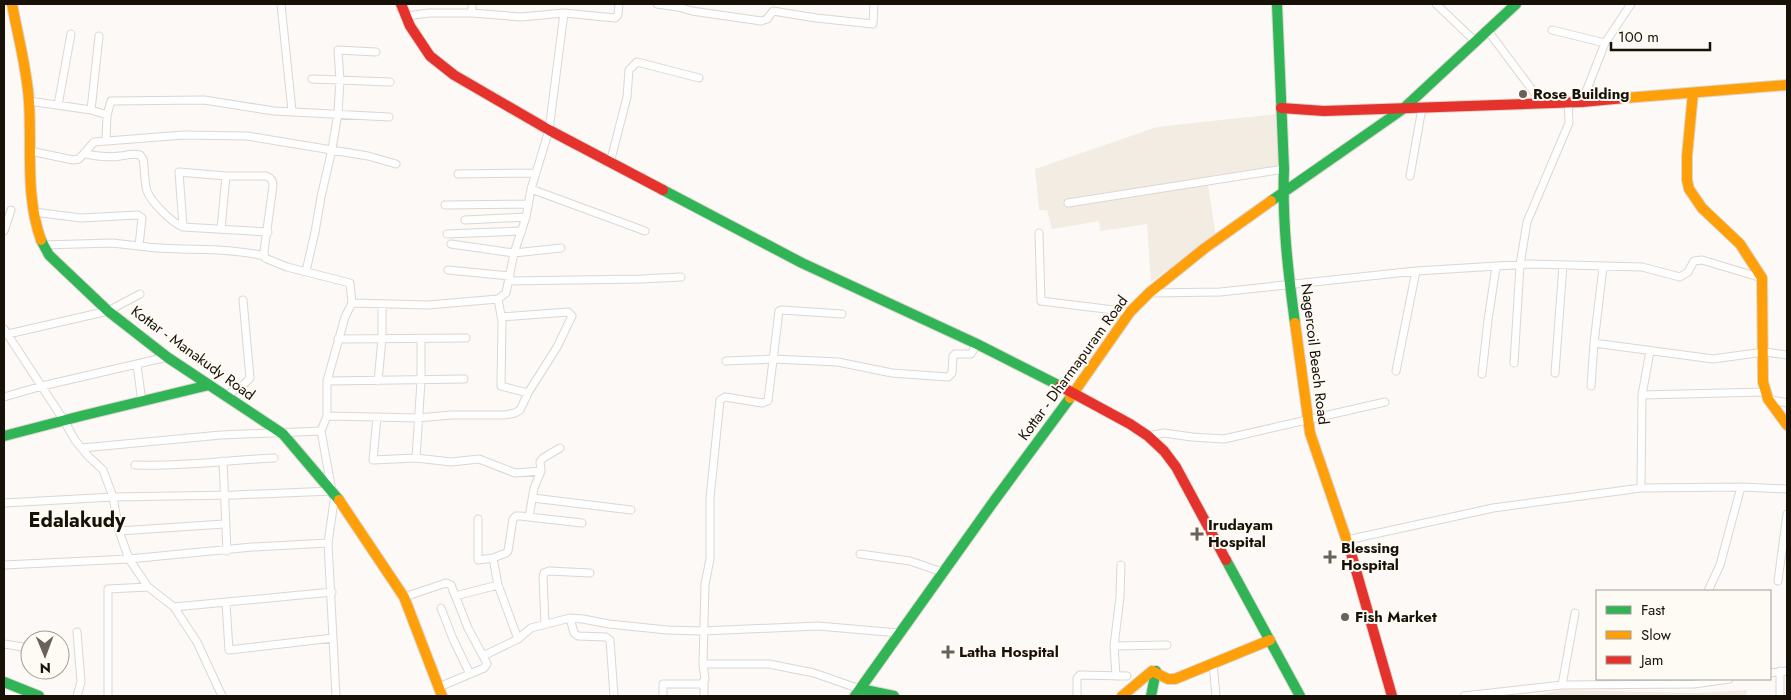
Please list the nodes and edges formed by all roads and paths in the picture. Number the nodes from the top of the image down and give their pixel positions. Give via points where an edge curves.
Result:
1 (12, 4) edge
2 (281, 4) edge
3 (401, 4) edge
4 (472, 4) edge
5 (620, 4) edge
6 (657, 4) edge
7 (874, 4) edge
8 (1277, 4) edge
9 (1436, 4) edge
10 (1516, 4) edge
11 (1630, 4) edge
12 (472, 13) junction
13 (564, 13) junction
14 (406, 16) junction
15 (1552, 30) dead end
16 (1488, 31) junction
17 (71, 34) dead end
18 (99, 36) dead end
19 (1476, 42) junction
20 (1605, 43) junction
21 (376, 52) dead end
22 (699, 78) dead end
23 (312, 79) dead end
24 (340, 80) junction
25 (390, 82) dead end
26 (1787, 85) edge
27 (1693, 93) junction
28 (29, 101) junction
29 (1568, 102) junction
30 (1582, 102) junction
31 (1542, 103) junction
32 (58, 105) junction
33 (1281, 108) junction
34 (1422, 108) junction
35 (1403, 109) junction
36 (91, 110) junction
37 (292, 111) junction
38 (108, 112) junction
39 (338, 113) junction
40 (389, 116) dead end
41 (548, 130) junction
42 (106, 141) junction
43 (332, 150) junction
44 (30, 151) junction
45 (86, 154) junction
46 (610, 163) junction
47 (396, 164) dead end
48 (1284, 169) junction
49 (536, 173) junction
50 (458, 174) dead end
51 (226, 176) junction
52 (1410, 176) dead end
53 (531, 189) junction
54 (1282, 193) junction
55 (1068, 203) dead end
56 (528, 204) junction
57 (445, 205) dead end
58 (11, 210) dead end
59 (34, 212) junction
60 (526, 217) junction
61 (465, 220) dead end
62 (183, 227) junction
63 (221, 230) junction
64 (4, 231) edge
65 (522, 231) junction
66 (645, 231) dead end
67 (268, 232) junction
68 (1039, 233) dead end
69 (447, 234) dead end
70 (451, 244) dead end
71 (43, 245) junction
72 (139, 246) junction
73 (561, 248) dead end
74 (514, 253) junction
75 (264, 256) junction
76 (1520, 265) junction
77 (1564, 265) junction
78 (1496, 266) junction
79 (1603, 267) junction
80 (448, 270) dead end
81 (306, 271) junction
82 (1416, 271) junction
83 (681, 277) dead end
84 (1762, 278) junction
85 (509, 279) junction
86 (1290, 285) junction
87 (140, 294) dead end
88 (1149, 294) junction
89 (498, 298) junction
90 (243, 300) dead end
91 (352, 303) junction
92 (382, 304) junction
93 (108, 310) junction
94 (1130, 312) junction
95 (842, 314) dead end
96 (502, 317) junction
97 (6, 332) edge
98 (466, 338) dead end
99 (338, 339) junction
100 (382, 339) junction
101 (421, 339) junction
102 (1594, 343) junction
103 (977, 344) junction
104 (1650, 351) junction
105 (1764, 352) junction
106 (1787, 356) edge
107 (168, 357) junction
108 (773, 359) junction
109 (726, 361) dead end
110 (1514, 363) dead end
111 (137, 365) junction
112 (1396, 371) dead end
113 (1555, 372) dead end
114 (1482, 374) dead end
115 (464, 379) dead end
116 (421, 380) junction
117 (327, 381) junction
118 (378, 381) junction
119 (209, 385) junction
120 (42, 386) junction
121 (1591, 386) dead end
122 (528, 393) junction
123 (1074, 394) junction
124 (1642, 395) junction
125 (225, 396) junction
126 (1766, 396) junction
127 (4, 397) edge
128 (142, 402) junction
129 (1385, 402) dead end
130 (1787, 403) edge
131 (327, 416) junction
132 (377, 417) junction
133 (418, 418) junction
134 (64, 419) junction
135 (1308, 419) junction
136 (1787, 425) edge
137 (321, 431) junction
138 (283, 434) junction
139 (4, 436) edge
140 (1148, 436) junction
141 (82, 448) junction
142 (560, 448) dead end
143 (274, 458) dead end
144 (416, 458) junction
145 (222, 461) junction
146 (135, 465) dead end
147 (541, 471) junction
148 (1741, 487) junction
149 (1641, 488) junction
150 (1787, 489) edge
151 (334, 492) junction
152 (223, 495) junction
153 (113, 497) junction
154 (533, 498) junction
155 (4, 503) edge
156 (631, 510) dead end
157 (1787, 514) edge
158 (529, 517) junction
159 (478, 519) dead end
160 (582, 523) dead end
161 (224, 524) junction
162 (119, 531) junction
163 (1347, 540) junction
164 (328, 543) junction
165 (227, 551) junction
166 (860, 554) dead end
167 (493, 558) junction
168 (129, 559) junction
169 (4, 565) edge
170 (1121, 565) dead end
171 (942, 572) junction
172 (590, 573) dead end
173 (1778, 581) dead end
174 (498, 585) junction
175 (148, 587) junction
176 (1708, 590) edge
177 (332, 592) junction
178 (455, 596) junction
179 (404, 597) junction
180 (226, 604) junction
181 (174, 607) junction
182 (441, 608) dead end
183 (1575, 614) dead end
184 (570, 618) junction
185 (545, 624) junction
186 (704, 631) junction
187 (77, 632) dead end
188 (899, 633) junction
189 (333, 638) junction
190 (518, 639) junction
191 (1270, 640) junction
192 (4, 644) edge
193 (1166, 645) dead end
194 (1114, 646) junction
195 (20, 647) edge
196 (482, 656) junction
197 (1213, 663) junction
198 (703, 664) junction
199 (1156, 671) junction
200 (1784, 671) edge
201 (1771, 673) edge
202 (470, 674) junction
203 (1116, 676) junction
204 (1127, 676) dead end
205 (1712, 680) edge
206 (1694, 681) edge
207 (4, 682) edge
208 (704, 683) junction
209 (1562, 686) junction
210 (441, 692) edge
211 (858, 693) edge
212 (39, 696) edge
213 (77, 696) edge
214 (108, 696) edge
215 (222, 696) edge
216 (336, 696) edge
217 (614, 696) edge
218 (663, 696) edge
219 (704, 696) edge
220 (894, 696) edge
221 (1077, 696) edge
222 (1122, 696) edge
223 (1151, 696) edge
224 (1216, 696) edge
225 (1300, 696) edge
226 (1392, 696) edge
227 (1464, 696) edge
228 (1780, 696) edge

1 - 28 main road, Kottar - Manakudy Road
2 - 37 street
3 - 14 main road
4 - 12 street
5 - 13 street via 615,18
6 - 7 street via 761,21 773,11 873,24
8 - 33 main road, Nagercoil Beach Road
9 - 19 street
10 - 16 main road, Kottar - Dharmapuram Road
11 - 20 street
12 - 13 street via 520,17
12 - 14 street via 429,12
13 - 41 street
14 - 41 main road via 422,46 442,66
15 - 20 street
16 - 19 main road, Kottar - Dharmapuram Road
16 - 31 street
17 - 32 street
18 - 36 street
19 - 35 main road, Kottar - Dharmapuram Road
20 - 30 street
21 - 24 street via 338,50
22 - 46 street via 637,62 629,70 627,98
23 - 24 street
24 - 25 street
24 - 39 street
26 - 27 main road
27 - 30 main road
27 - 84 main road via 1686,168 1690,191 1699,206 1733,235
28 - 32 street
28 - 44 main road, Kottar - Manakudy Road
29 - 30 main road
29 - 31 main road
29 - 76 street via 1568,123 1527,222
31 - 34 main road
32 - 36 street
33 - 35 main road via 1324,111
33 - 48 main road, Nagercoil Beach Road
34 - 35 main road
34 - 52 street
35 - 54 main road, Kottar - Dharmapuram Road
36 - 38 street
37 - 38 street via 204,100 111,101
37 - 39 street
38 - 42 street
39 - 40 street
39 - 43 street
41 - 46 main road
41 - 49 street
42 - 43 street via 184,135 247,136
42 - 45 street via 94,142
43 - 47 street
43 - 81 street
44 - 45 street via 73,160 79,160
44 - 59 main road, Kottar - Manakudy Road
45 - 62 street via 140,155 148,192 158,206
46 - 103 main road via 802,263
48 - 54 main road, Nagercoil Beach Road
48 - 55 street
49 - 50 street
49 - 53 street
51 - 62 street via 179,172
51 - 63 street
51 - 67 street via 266,176 272,180
53 - 56 street
53 - 66 street
54 - 86 main road, Nagercoil Beach Road
54 - 88 main road, Kottar - Dharmapuram Road via 1205,248
56 - 57 street
56 - 60 street
58 - 64 street
59 - 71 main road, Kottar - Manakudy Road
59 - 72 street via 81,218 138,215 142,218
60 - 61 street
60 - 65 street
62 - 63 street
63 - 67 street
65 - 69 street
65 - 74 street
67 - 75 street
68 - 94 street via 1041,301
70 - 74 street
71 - 72 street via 112,242
71 - 93 main road, Kottar - Manakudy Road via 49,255
72 - 75 street via 213,249
73 - 74 street
74 - 85 street
75 - 81 street via 287,267
76 - 77 street
76 - 78 street
76 - 110 street
77 - 79 street
77 - 113 street
78 - 82 street
78 - 114 street
79 - 84 street via 1642,267 1680,277 1694,262 1702,260
79 - 102 street
80 - 85 street
81 - 91 street via 350,284
82 - 86 street
82 - 112 street
83 - 85 street
84 - 105 main road
85 - 89 street via 506,293
86 - 88 street via 1220,292
86 - 135 main road, Nagercoil Beach Road
87 - 93 street
88 - 94 main road, Kottar - Dharmapuram Road
89 - 92 street via 428,305
89 - 96 street
90 - 125 street via 250,378
91 - 92 street
91 - 99 street
92 - 100 street
93 - 97 street
93 - 107 main road, Kottar - Manakudy Road
94 - 123 main road, Kottar - Dharmapuram Road
95 - 108 street via 779,311
96 - 122 street via 501,386
96 - 122 street via 568,312 572,316
97 - 120 street
98 - 101 street
99 - 100 street
99 - 117 street
100 - 101 street
100 - 118 street
101 - 116 street
102 - 104 street
102 - 121 street
103 - 108 street via 971,354 953,356 952,373 948,377 892,374 838,362
103 - 123 main road
104 - 105 street via 1713,360
104 - 124 street
105 - 106 street
105 - 126 main road via 1762,382
107 - 111 street
107 - 119 main road, Kottar - Manakudy Road
108 - 109 street
108 - 186 street via 768,401 720,400 710,498 710,559
111 - 120 street
111 - 128 street
115 - 116 street
116 - 118 street
116 - 133 street
117 - 118 street
117 - 131 street
119 - 125 main road, Kottar - Manakudy Road
119 - 128 main road
120 - 127 street
120 - 134 street
122 - 133 street via 520,410 515,413
123 - 140 main road
123 - 171 main road, Kottar - Dharmapuram Road
124 - 126 street
124 - 149 street
125 - 138 main road, Kottar - Manakudy Road
126 - 130 street
126 - 136 main road
128 - 134 main road
129 - 135 street
131 - 132 street
131 - 137 street
132 - 133 street
132 - 144 street via 373,460
133 - 144 street
134 - 139 main road
134 - 141 street
135 - 140 street via 1224,439 1164,433
135 - 163 main road, Nagercoil Beach Road
137 - 138 street
137 - 151 street
138 - 141 street via 220,435
138 - 151 main road, Kottar - Manakudy Road
140 - 191 main road via 1176,467
141 - 153 street via 103,470
142 - 147 street via 543,458
143 - 145 street
144 - 147 street via 451,462 479,459 515,472
145 - 146 street via 170,466
145 - 152 street
147 - 154 street
148 - 149 street
148 - 150 street
148 - 176 street via 1720,565
149 - 163 street via 1493,508
151 - 152 street
151 - 164 street
151 - 179 main road, Kottar - Manakudy Road
152 - 153 street
152 - 161 street
153 - 155 street
153 - 162 street
154 - 156 street
154 - 158 street
157 - 173 street
158 - 160 street
158 - 167 street via 515,517 508,551
159 - 167 street via 478,560
161 - 162 street
161 - 165 street
162 - 168 street
163 - 226 main road, Nagercoil Beach Road
164 - 165 street
164 - 177 street
165 - 168 street
166 - 171 street via 910,561
167 - 174 street
168 - 169 street
168 - 175 street
170 - 194 street
171 - 188 main road, Kottar - Dharmapuram Road
172 - 185 street via 544,573
174 - 178 street
174 - 190 street
175 - 181 street
175 - 214 street via 108,589
177 - 180 street
177 - 189 street
178 - 179 street via 451,585 446,583
178 - 196 street
179 - 210 main road, Kottar - Manakudy Road
180 - 181 street
180 - 189 street via 229,650
181 - 215 street via 197,642
182 - 202 street
183 - 209 street
184 - 185 street
184 - 186 street via 667,630
184 - 217 street via 578,636 610,640
185 - 190 street via 531,628
186 - 188 street via 818,626
186 - 198 street
187 - 213 street via 81,682
188 - 211 main road, Kottar - Dharmapuram Road
189 - 216 street
190 - 196 street
191 - 197 main road
191 - 225 main road
192 - 195 street
193 - 194 street
194 - 203 street
196 - 202 street via 486,666
197 - 199 main road via 1171,680
197 - 224 street
198 - 208 street
198 - 211 street via 769,664 814,673
199 - 222 main road
199 - 223 main road
200 - 201 street
200 - 228 street
202 - 210 street
203 - 204 street
203 - 221 street via 1080,675 1077,678
205 - 206 street
206 - 209 street
207 - 212 main road
208 - 218 street via 663,684
208 - 219 street
209 - 227 street
211 - 220 main road

